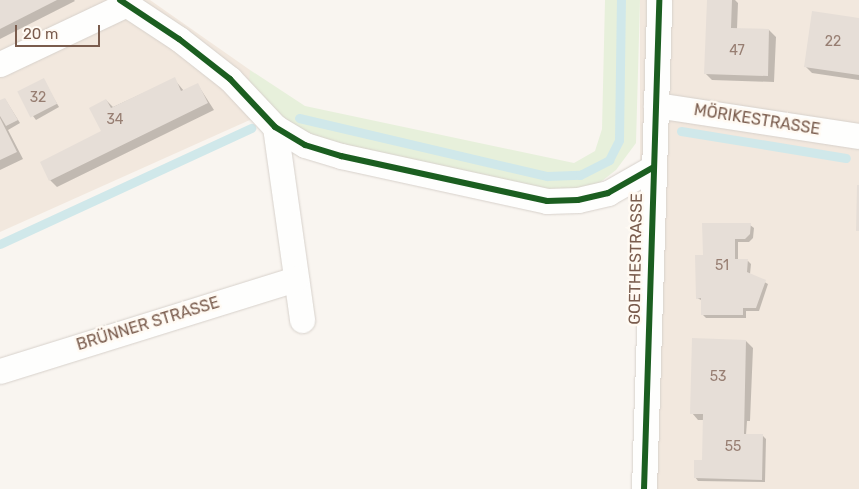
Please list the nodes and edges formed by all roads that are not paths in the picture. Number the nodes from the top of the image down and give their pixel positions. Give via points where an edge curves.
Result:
1 (659, 0) edge
2 (123, 3) edge
3 (0, 64) edge
4 (656, 105) junction
5 (275, 128) junction
6 (859, 136) edge
7 (652, 168) junction
8 (296, 279) junction
9 (302, 320) dead end
10 (0, 370) edge
11 (644, 489) edge

1 - 4 street, GOETHESTRASSE
2 - 3 street
2 - 5 street via 179,38 230,79
4 - 6 street, MÖRIKESTRASSE
4 - 7 street, GOETHESTRASSE
5 - 7 street via 305,145 342,156 547,201 578,200 608,193
5 - 8 street
7 - 11 street, GOETHESTRASSE
8 - 9 street
8 - 10 street, BRÜNNER STRASSE

